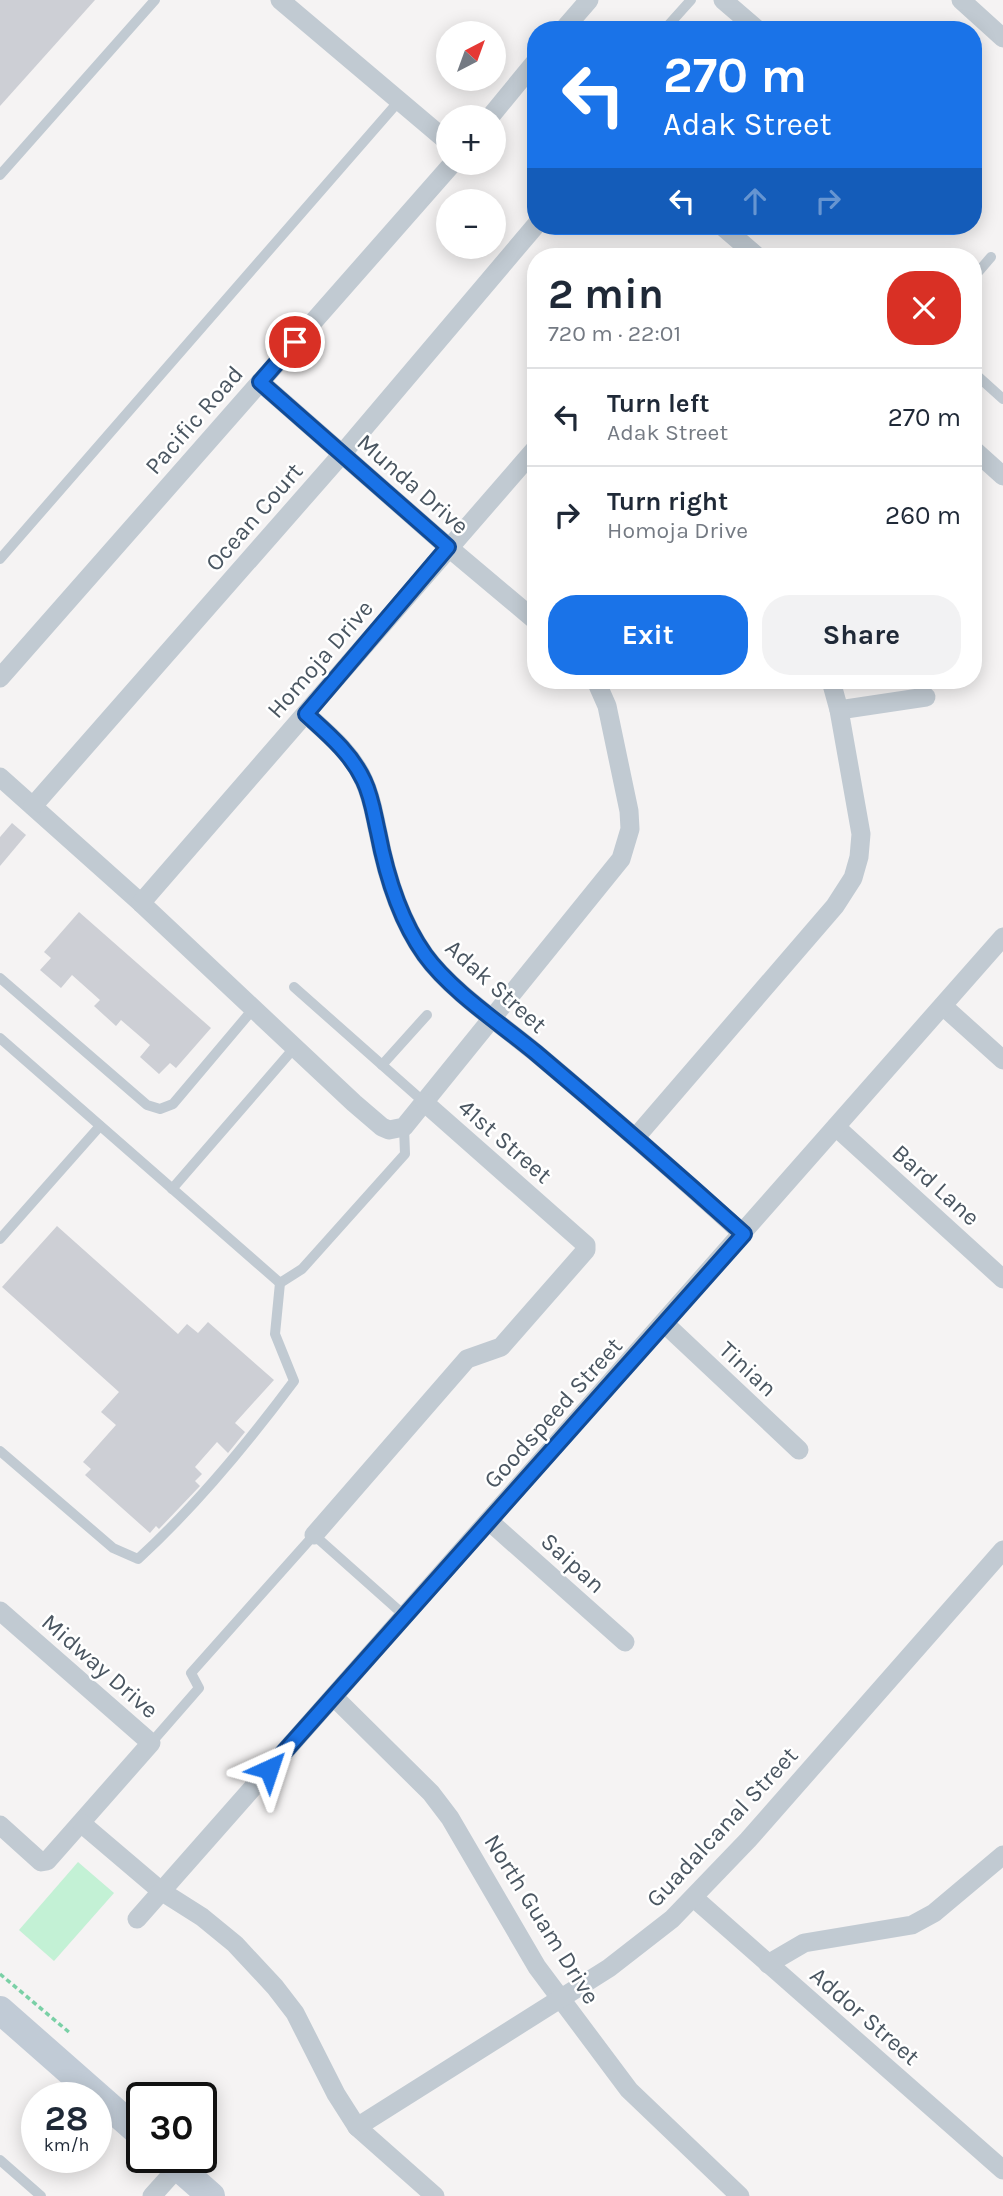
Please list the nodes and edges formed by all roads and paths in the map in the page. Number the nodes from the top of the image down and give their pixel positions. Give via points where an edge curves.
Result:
1 (155, 0) edge
2 (280, 0) edge
3 (589, 0) edge
4 (691, 0) edge
5 (723, 0) edge
6 (961, 0) edge
7 (571, 21) edge
8 (672, 21) edge
9 (748, 21) edge
10 (1003, 38) edge
11 (527, 72) edge
12 (399, 101) junction
13 (500, 105) edge
14 (436, 132) edge
15 (0, 175) edge
16 (442, 175) edge
17 (528, 235) edge
18 (732, 235) edge
19 (748, 248) edge
20 (991, 257) dead end
21 (982, 268) edge
22 (982, 380) edge
23 (260, 382) junction
24 (1003, 399) edge
25 (342, 454) junction
26 (982, 456) edge
27 (527, 458) edge
28 (1002, 472) edge
29 (448, 547) junction
30 (0, 559) edge
31 (527, 613) edge
32 (0, 678) edge
33 (600, 689) edge
34 (833, 689) edge
35 (926, 697) dead end
36 (839, 710) junction
37 (306, 714) junction
38 (0, 777) edge
39 (33, 806) junction
40 (141, 903) junction
41 (1003, 937) edge
42 (0, 978) edge
43 (294, 987) dead end
44 (943, 1006) junction
45 (254, 1008) junction
46 (427, 1015) dead end
47 (492, 1017) junction
48 (0, 1038) edge
49 (295, 1047) junction
50 (1003, 1060) edge
51 (382, 1065) junction
52 (425, 1103) junction
53 (100, 1126) junction
54 (404, 1127) junction
55 (836, 1127) junction
56 (636, 1137) junction
57 (172, 1189) junction
58 (744, 1234) junction
59 (0, 1239) edge
60 (1003, 1279) edge
61 (280, 1283) junction
62 (664, 1323) junction
63 (799, 1450) dead end
64 (0, 1451) edge
65 (489, 1521) junction
66 (314, 1535) junction
67 (1003, 1550) edge
68 (0, 1611) edge
69 (405, 1616) junction
70 (625, 1642) dead end
71 (334, 1697) junction
72 (151, 1743) junction
73 (81, 1824) junction
74 (0, 1825) edge
75 (1003, 1855) edge
76 (161, 1891) junction
77 (694, 1898) junction
78 (137, 1919) dead end
79 (768, 1964) junction
80 (0, 1974) edge
81 (560, 1998) junction
82 (0, 2010) edge
83 (70, 2033) dead end
84 (126, 2121) edge
85 (357, 2127) junction
86 (0, 2160) edge
87 (1003, 2171) edge
88 (166, 2173) edge
89 (185, 2173) edge
90 (40, 2196) edge
91 (152, 2196) edge
92 (211, 2196) edge
93 (435, 2196) edge
94 (740, 2196) edge

1 - 15 lane
2 - 12 street
3 - 7 street
4 - 8 lane
5 - 9 street
6 - 10 street
11 - 13 street
12 - 14 street
12 - 30 lane
16 - 23 street, Pacific Road
17 - 25 street, Ocean Court
18 - 19 street
20 - 21 lane
22 - 24 lane
23 - 25 street, Munda Drive
23 - 32 street, Pacific Road
25 - 29 street, Munda Drive
25 - 39 street, Ocean Court
26 - 28 street
27 - 29 street, Homoja Drive
29 - 31 street, Munda Drive
29 - 37 street, Homoja Drive
33 - 47 street via 629,811 627,845 614,869
34 - 36 street
35 - 36 street
36 - 56 street via 861,834 853,878 835,906
37 - 40 street, Homoja Drive
37 - 47 street, Adak Street via 341,746 364,781 396,897 415,941 439,972
38 - 39 street
39 - 40 street
40 - 45 street
41 - 44 street, Goodspeed Street
42 - 45 lane via 148,1105 160,1109 173,1104
43 - 51 lane
44 - 50 street
44 - 55 street, Goodspeed Street
45 - 49 street
46 - 51 lane
47 - 52 street
47 - 56 street, Adak Street
48 - 53 lane
49 - 54 street via 382,1128
49 - 57 lane
51 - 52 lane
52 - 54 street, 41st Street
52 - 66 street, 41st Street via 586,1245 586,1250 501,1347 467,1359
53 - 57 lane
53 - 59 lane
54 - 61 lane via 405,1154 302,1269
55 - 58 street, Goodspeed Street
55 - 60 street, Bard Lane
56 - 58 street, Adak Street
57 - 61 lane
58 - 62 street, Goodspeed Street
61 - 64 lane via 275,1334 294,1381 171,1528 138,1559 114,1548
62 - 63 street, Tinian
62 - 65 street, Goodspeed Street
65 - 69 street, Goodspeed Street
65 - 70 street, Saipan
66 - 69 lane
66 - 72 lane via 191,1673 199,1688
67 - 77 street, Guadalcanal Street
68 - 72 street, Midway Drive
69 - 71 street, Goodspeed Street
71 - 76 street, Goodspeed Street
71 - 81 street, North Guam Drive via 431,1793 450,1818 512,1928
72 - 73 street, Midway Drive
73 - 74 street, Midway Drive via 47,1861 41,1861
73 - 76 street
75 - 79 street via 934,1913 912,1925 804,1943
76 - 78 street, Goodspeed Street
76 - 85 street via 235,1944 275,1987 295,2013
77 - 79 street, Addor Street
77 - 81 street, Guadalcanal Street via 639,1946
79 - 87 street, Addor Street
80 - 83 path
81 - 85 street, Guadalcanal Street
81 - 94 street, North Guam Drive via 629,2090
82 - 84 street
85 - 93 street
86 - 90 lane
88 - 91 street
89 - 92 street

